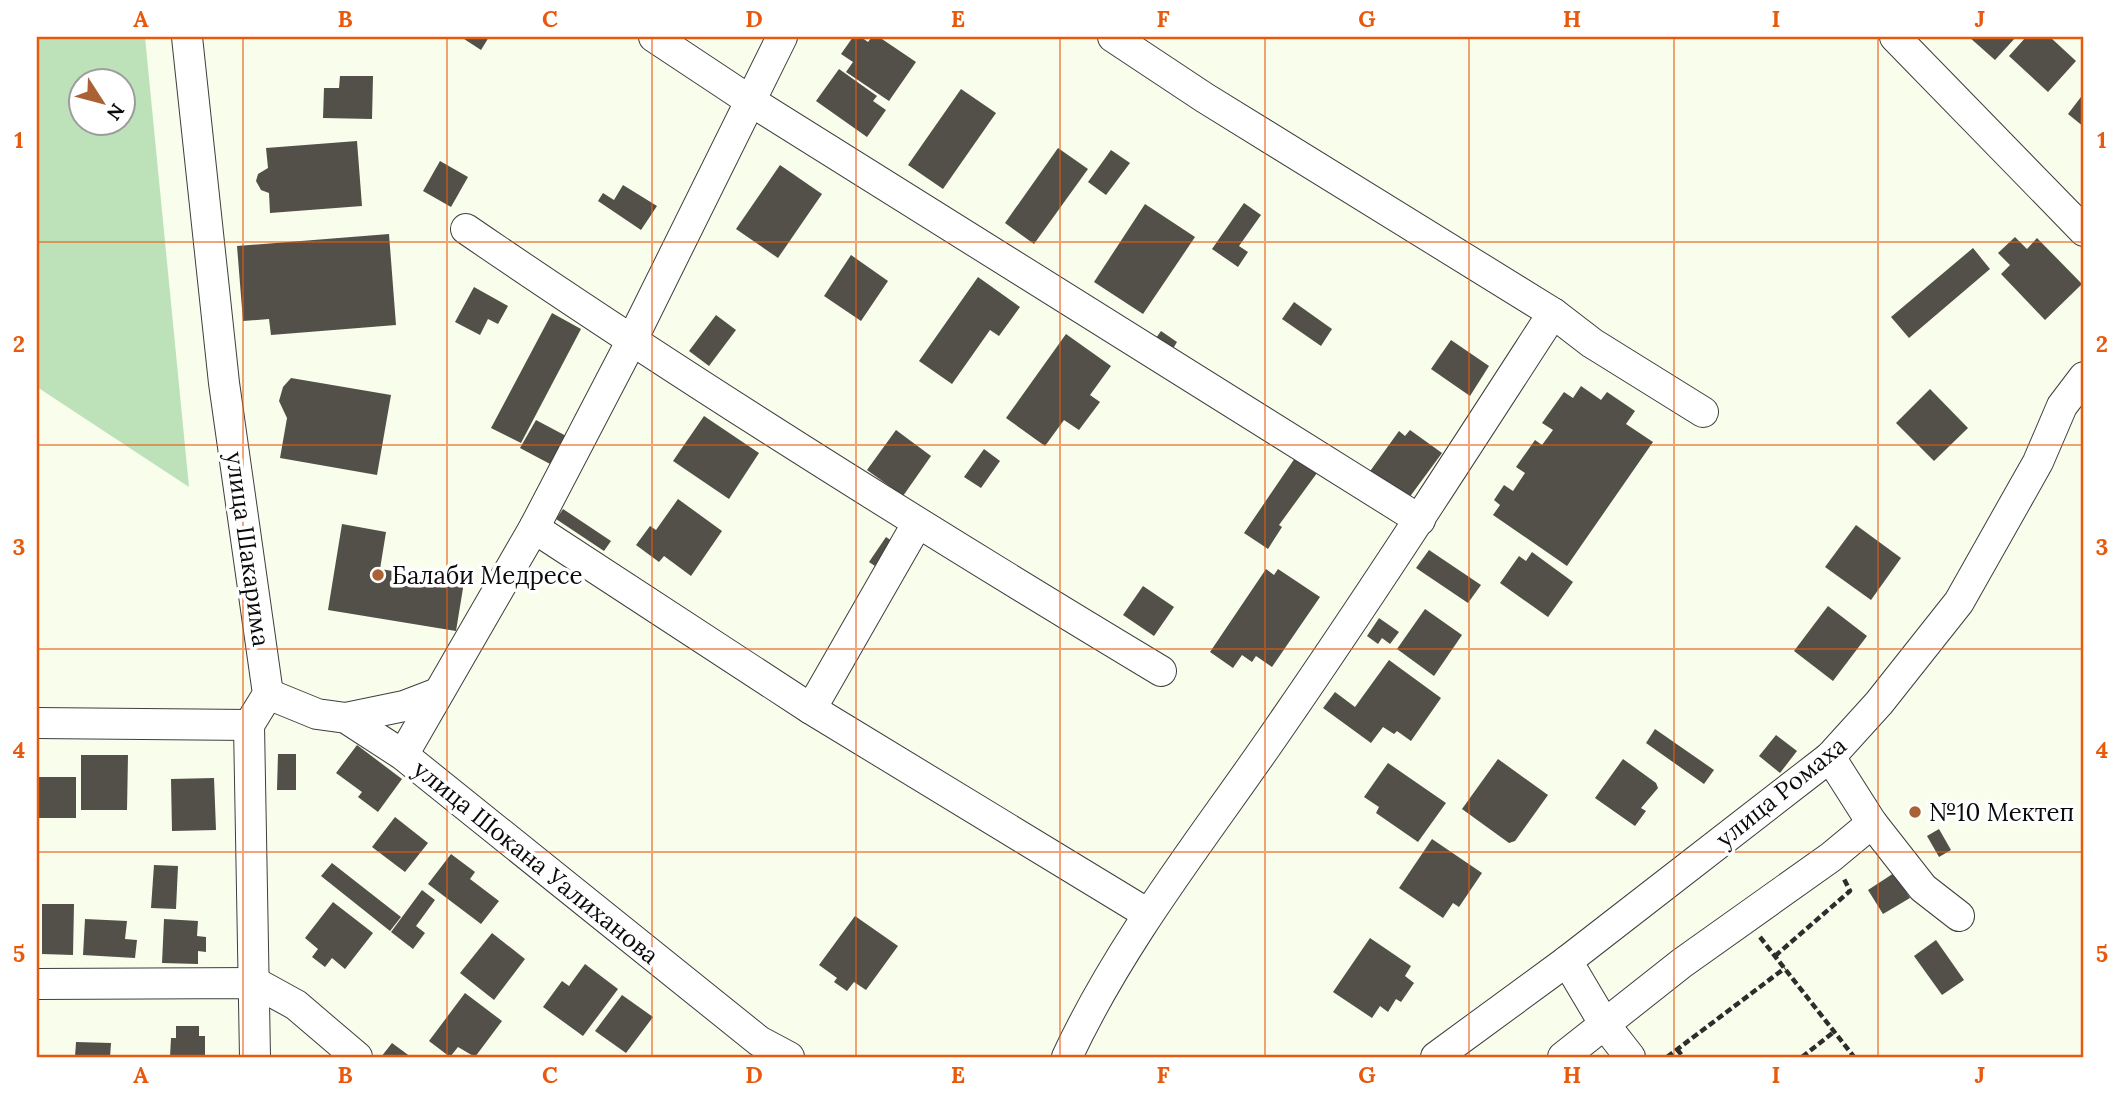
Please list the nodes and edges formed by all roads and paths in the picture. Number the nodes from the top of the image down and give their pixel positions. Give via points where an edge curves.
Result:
1 (187, 37) edge
2 (654, 37) edge
3 (782, 37) edge
4 (1113, 37) edge
5 (1895, 37) edge
6 (748, 100) junction
7 (466, 229) dead end
8 (2084, 231) edge
9 (1553, 313) junction
10 (631, 342) junction
11 (2084, 377) edge
12 (1703, 412) dead end
13 (1420, 520) junction
14 (917, 524) junction
15 (534, 528) junction
16 (1161, 671) dead end
17 (438, 693) junction
18 (268, 694) junction
19 (811, 709) junction
20 (346, 718) junction
21 (37, 723) edge
22 (249, 725) junction
23 (403, 755) junction
24 (1830, 757) junction
25 (1872, 823) junction
26 (1831, 857) junction
27 (1148, 914) junction
28 (1959, 916) dead end
29 (1746, 919) junction
30 (1774, 956) junction
31 (1567, 961) junction
32 (1785, 968) junction
33 (37, 984) edge
34 (256, 984) junction
35 (1605, 1025) junction
36 (1835, 1031) junction
37 (759, 1049) edge
38 (1677, 1049) junction
39 (255, 1057) edge
40 (357, 1057) edge
41 (789, 1057) edge
42 (1067, 1057) edge
43 (1436, 1057) edge
44 (1563, 1057) edge
45 (1630, 1057) edge
46 (1667, 1057) edge
47 (1683, 1057) edge
48 (1802, 1057) edge
49 (1854, 1057) edge

1 - 18 street, улица Шакарима via 224,383
2 - 6 street
3 - 6 street
4 - 9 street
5 - 8 street
6 - 10 street
6 - 13 street
7 - 10 street
9 - 12 street via 1592,343
9 - 13 street
10 - 14 street
10 - 15 street
11 - 24 street, улица Ромаха via 2062,406 2038,462 1959,602 1887,694
13 - 27 street
14 - 16 street
14 - 19 street
15 - 17 street
15 - 19 street
17 - 20 street via 404,706
17 - 23 street
18 - 20 street, улица Шокана Уалиханова via 317,713
18 - 22 street
19 - 27 street
20 - 23 street, улица Шокана Уалиханова
21 - 22 street
22 - 34 street
23 - 37 street, улица Шокана Уалиханова
24 - 25 street
24 - 31 street, улица Ромаха
25 - 26 street
25 - 28 street via 1923,888
26 - 29 street
26 - 30 path via 1850,891
27 - 42 street
29 - 30 path
29 - 35 street
30 - 32 path
31 - 35 street
31 - 43 street, улица Ромаха
32 - 36 path
32 - 38 path
33 - 34 street
34 - 39 street
34 - 40 street via 296,1005
35 - 44 street
35 - 45 street
36 - 48 path
36 - 49 path
37 - 41 street, улица Шокана Уалиханова
38 - 46 path
38 - 47 path

